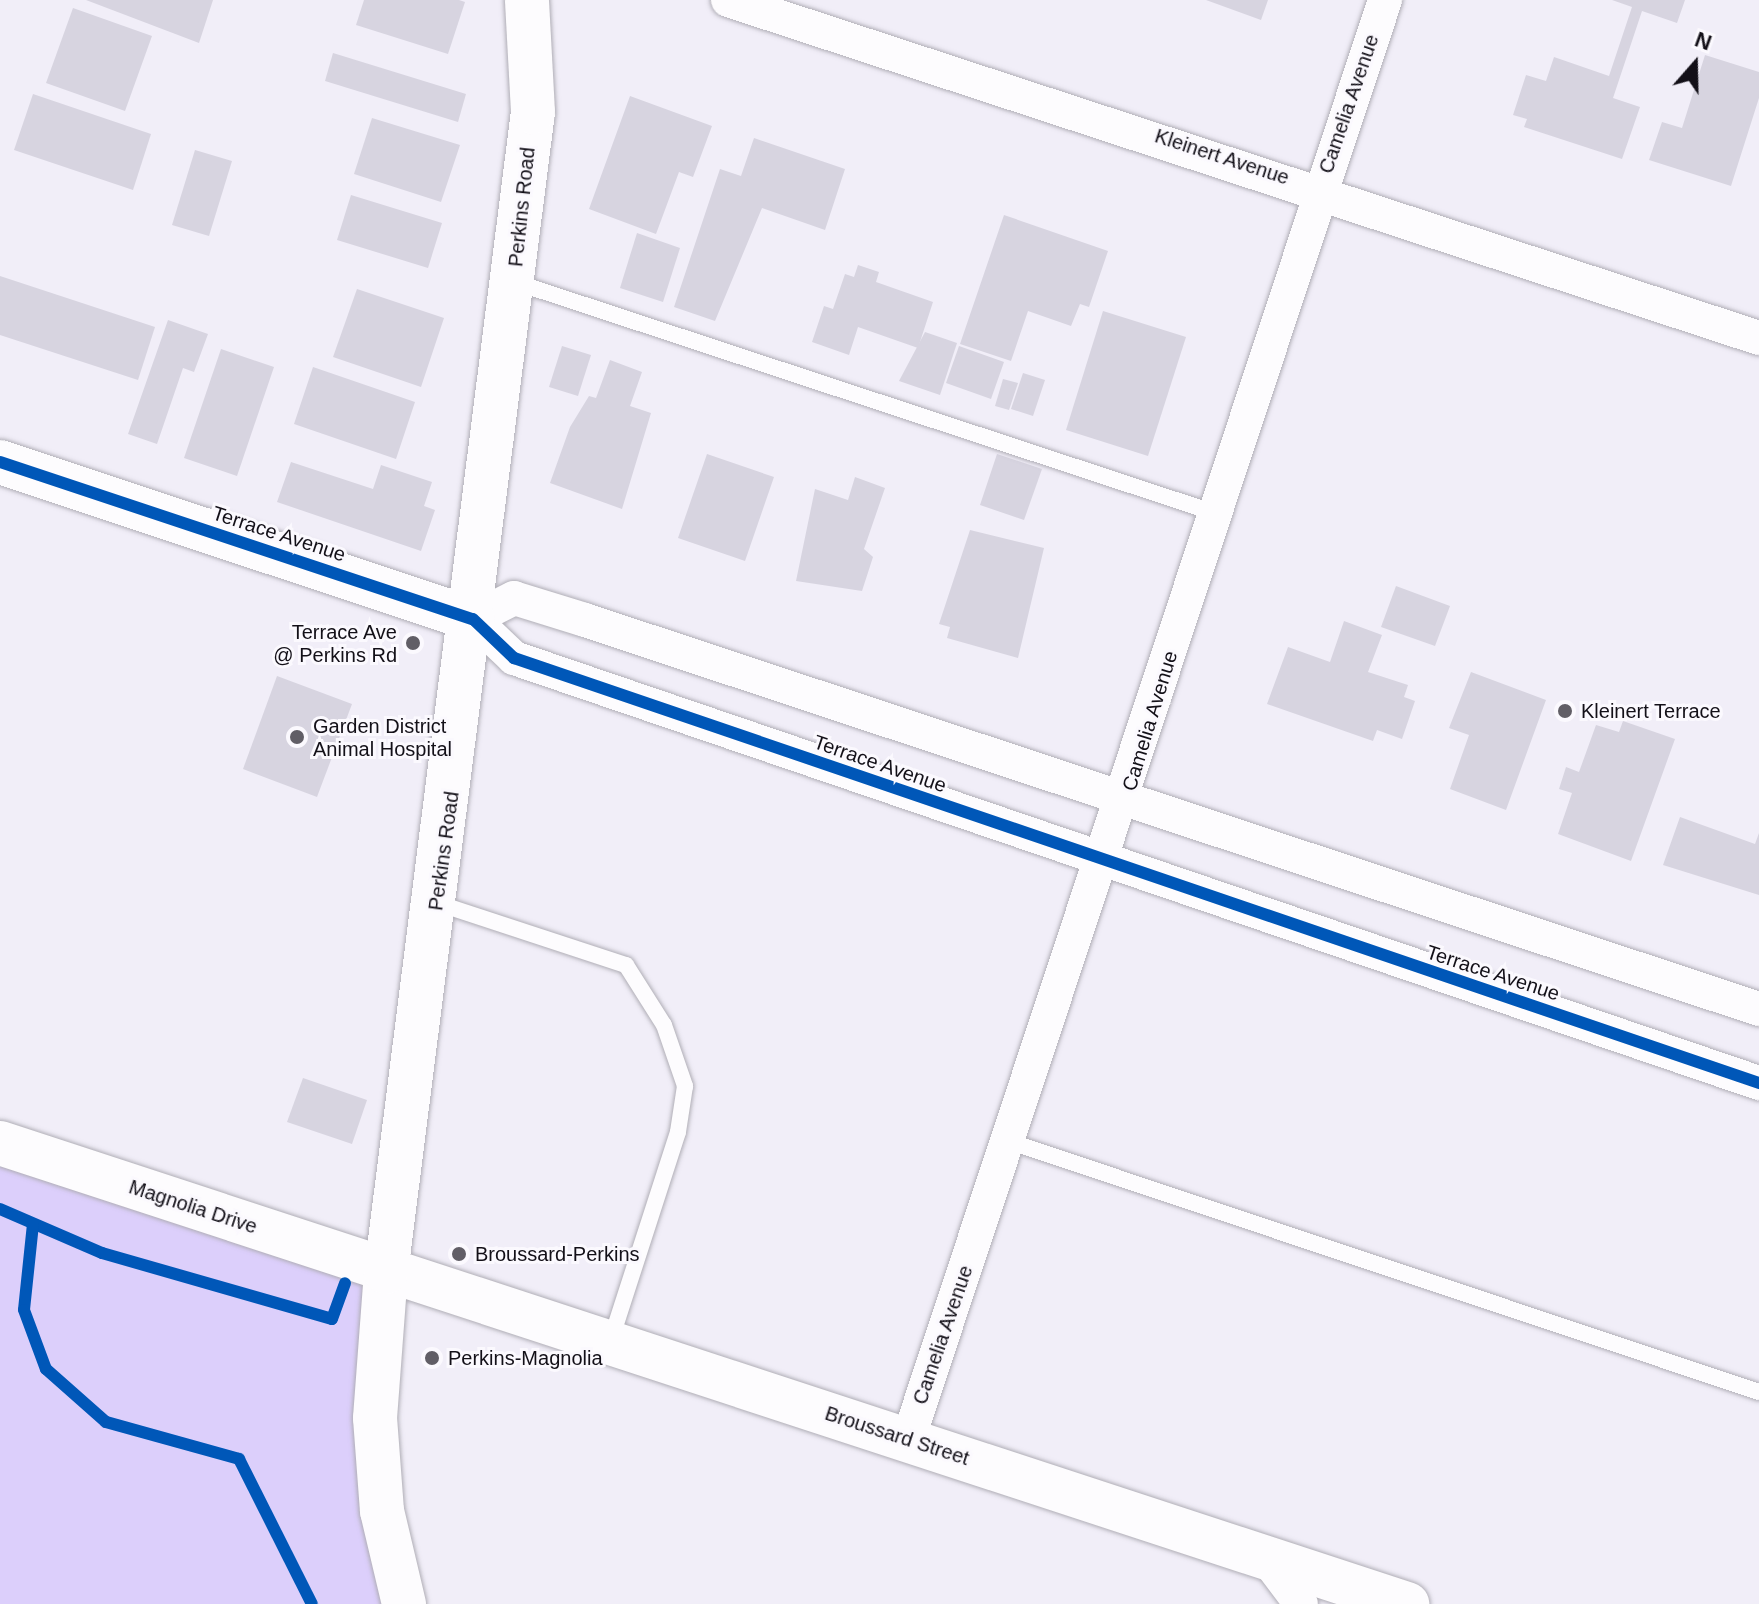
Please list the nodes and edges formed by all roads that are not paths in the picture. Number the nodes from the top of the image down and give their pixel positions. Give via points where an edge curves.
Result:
1 (527, 0) edge
2 (728, 0) edge
3 (1385, 0) edge
4 (1320, 188) junction
5 (514, 281) junction
6 (1759, 338) edge
7 (0, 462) edge
8 (1215, 513) junction
9 (473, 619) junction
10 (1125, 800) junction
11 (1103, 864) junction
12 (437, 903) junction
13 (1759, 1009) edge
14 (1759, 1083) edge
15 (1008, 1141) junction
16 (0, 1143) edge
17 (386, 1272) junction
18 (610, 1343) junction
19 (1759, 1392) edge
20 (908, 1440) junction
21 (1264, 1555) junction
22 (404, 1604) edge
23 (1301, 1604) edge
24 (1407, 1604) edge

1 - 5 street, Perkins Road via 533,112
2 - 4 street, Kleinert Avenue
3 - 4 street, Camelia Avenue
4 - 6 street, Kleinert Avenue
4 - 8 street, Camelia Avenue
5 - 8 lane
5 - 9 street, Perkins Road
7 - 9 street, Terrace Avenue
8 - 10 street, Camelia Avenue
9 - 10 street via 514,598
9 - 11 street, Terrace Avenue via 514,658
9 - 12 street, Perkins Road
10 - 11 street, Camelia Avenue
10 - 13 street
11 - 14 street, Terrace Avenue
11 - 15 street, Camelia Avenue
12 - 17 street, Perkins Road
12 - 18 lane via 626,965 664,1025 685,1086 678,1132
15 - 19 lane
15 - 20 street, Camelia Avenue
16 - 17 street, Magnolia Drive
17 - 18 street, Broussard Street
17 - 22 street, Perkins Road via 375,1418 382,1511
18 - 20 street, Broussard Street
20 - 21 street, Broussard Street
21 - 23 street
21 - 24 street, Broussard Street

